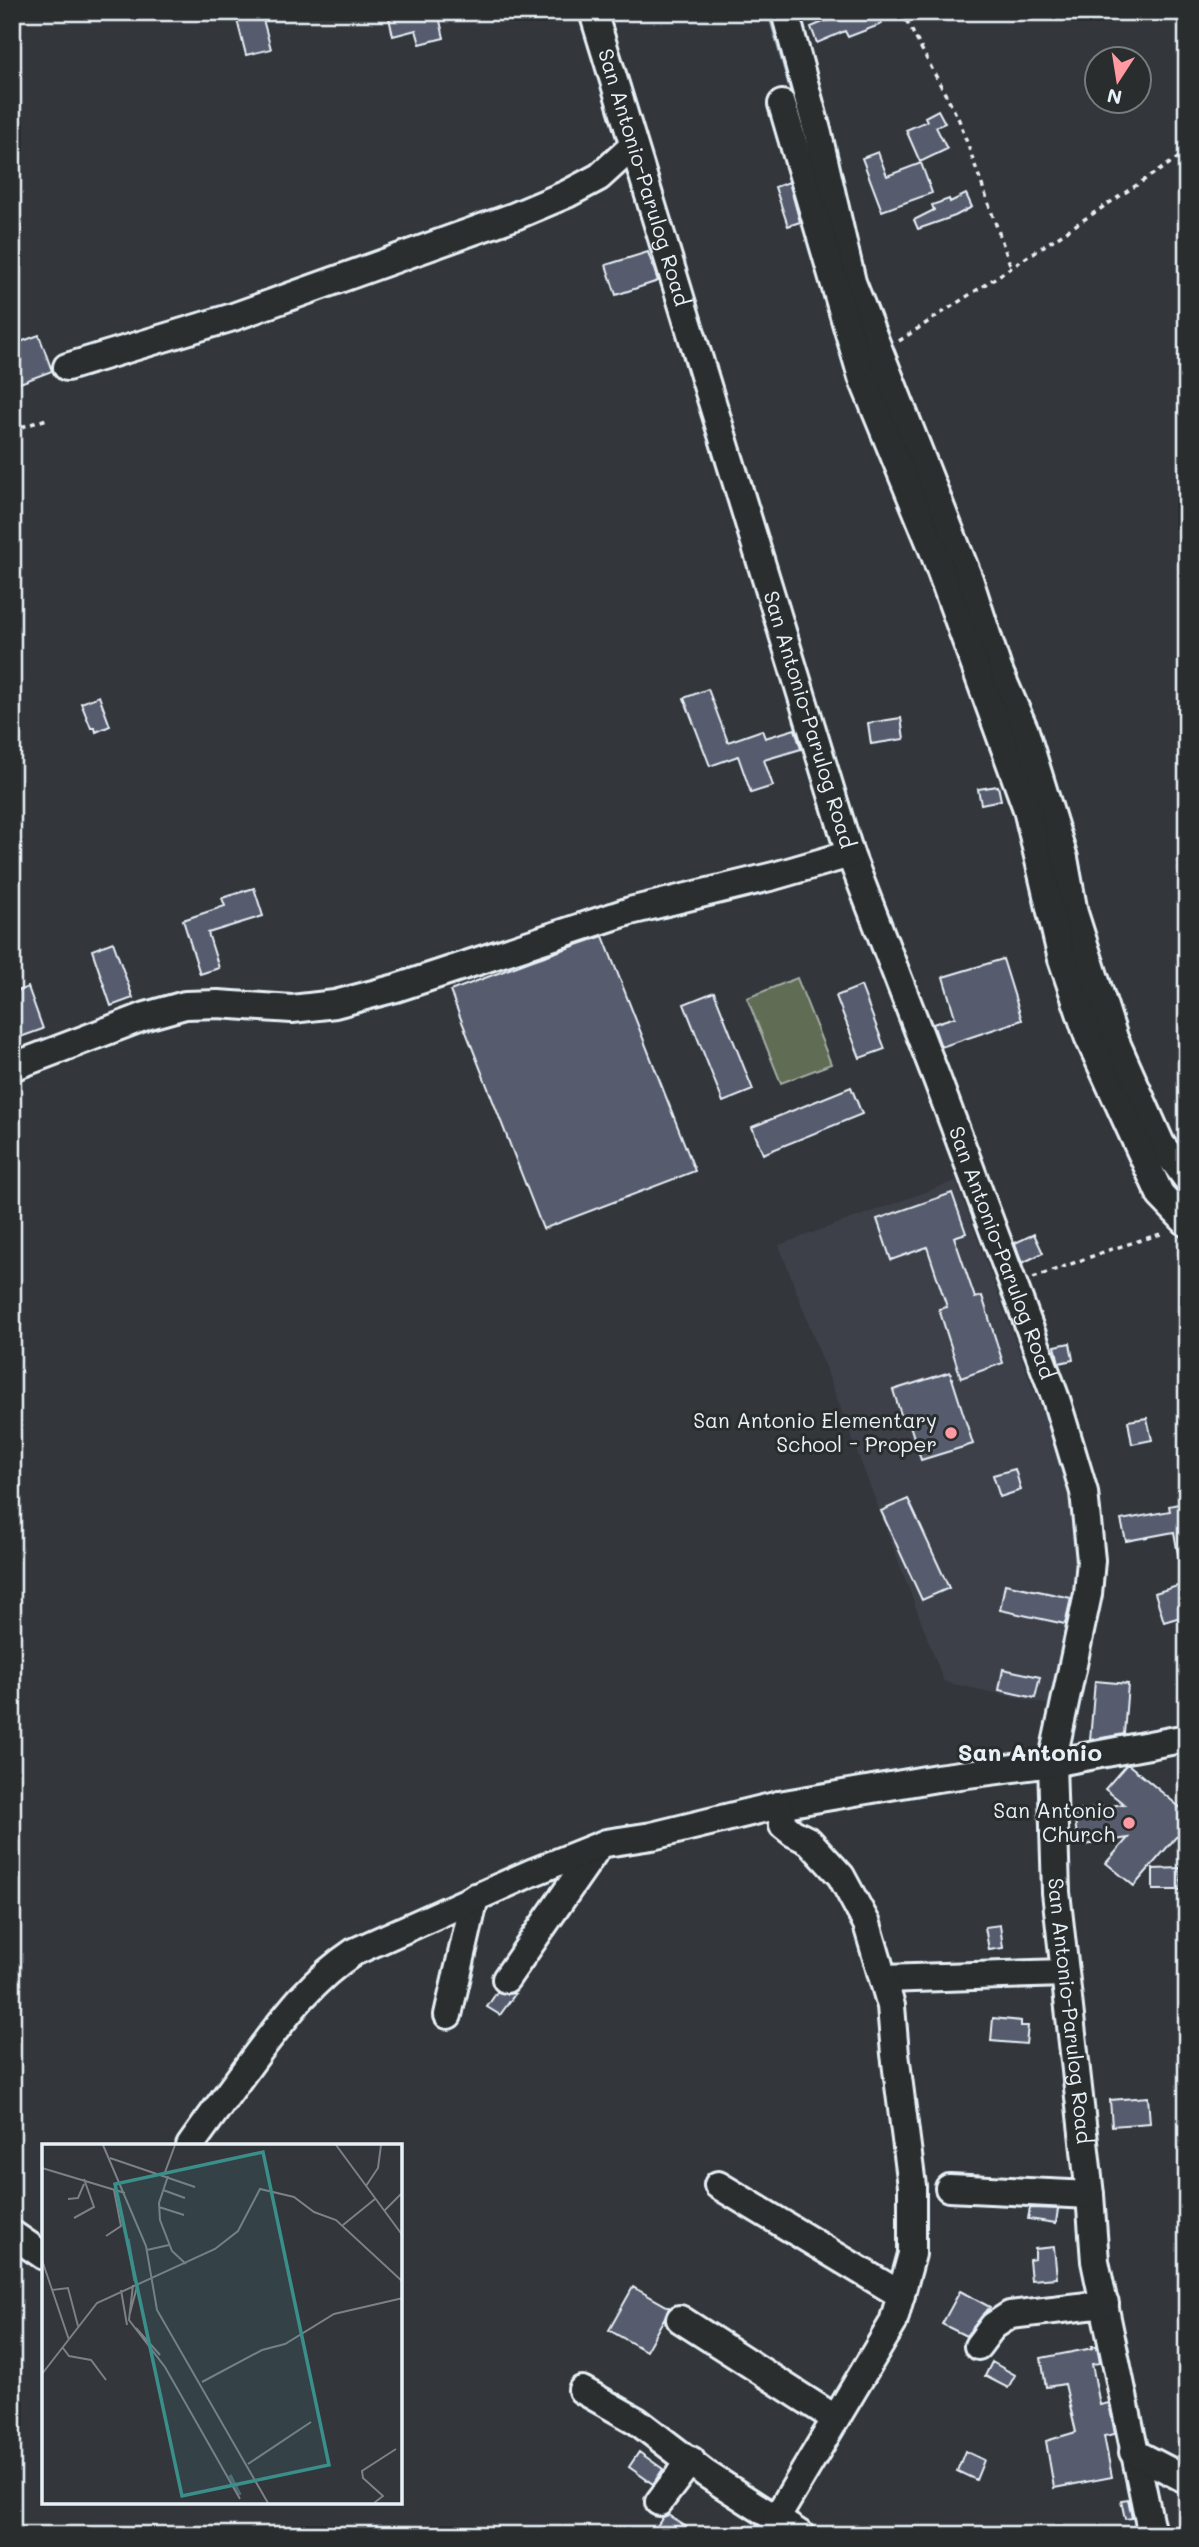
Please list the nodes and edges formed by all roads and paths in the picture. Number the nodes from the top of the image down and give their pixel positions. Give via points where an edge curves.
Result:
1 (593, 12) edge
2 (785, 12) edge
3 (902, 12) edge
4 (782, 104) dead end
5 (633, 146) junction
6 (1187, 152) edge
7 (1011, 267) junction
8 (880, 353) junction
9 (67, 367) dead end
10 (47, 419) dead end
11 (12, 430) edge
12 (850, 855) junction
13 (12, 1067) edge
14 (1187, 1179) edge
15 (1181, 1227) edge
16 (1014, 1285) junction
17 (1186, 1737) edge
18 (1052, 1763) junction
19 (779, 1805) junction
20 (597, 1848) junction
21 (475, 1898) junction
22 (1064, 1973) junction
23 (506, 1979) dead end
24 (884, 1979) junction
25 (448, 2015) dead end
26 (191, 2144) edge
27 (718, 2185) dead end
28 (949, 2188) dead end
29 (1090, 2195) junction
30 (12, 2234) edge
31 (42, 2255) edge
32 (901, 2295) junction
33 (1105, 2304) junction
34 (680, 2319) dead end
35 (978, 2346) dead end
36 (582, 2390) dead end
37 (836, 2419) junction
38 (1133, 2452) junction
39 (691, 2460) junction
40 (1187, 2480) edge
41 (659, 2502) dead end
42 (776, 2519) junction
43 (801, 2535) edge
44 (1152, 2535) edge

1 - 5 street, San Antonio-Parulog Road
2 - 8 street via 852,282
3 - 7 path via 959,121
4 - 15 street via 862,377 933,550 1027,809 1062,959 1088,1036 1161,1196
5 - 9 street via 599,177 515,216 233,317
5 - 12 street, San Antonio-Parulog Road
6 - 7 path
7 - 8 path
8 - 14 street via 1025,731 1064,858 1074,913 1114,1038 1161,1143
10 - 11 path
12 - 13 street via 630,911 335,1004 292,1009 185,1005
12 - 16 street, San Antonio-Parulog Road
15 - 16 path
16 - 18 street, San Antonio-Parulog Road via 1056,1399 1084,1492 1089,1530 1088,1594
17 - 18 street
18 - 19 street
18 - 22 street, San Antonio-Parulog Road
19 - 20 street
19 - 24 street via 783,1825 809,1841 841,1875 867,1924
20 - 21 street
20 - 23 street
21 - 25 street
21 - 26 street via 354,1952 320,1977 290,2010
22 - 24 street
22 - 29 street, San Antonio-Parulog Road
24 - 32 street via 912,2186 912,2254
27 - 32 street
28 - 29 street
29 - 33 street, San Antonio-Parulog Road via 1095,2261
30 - 31 street
32 - 37 street via 893,2323
33 - 35 street via 1010,2315 993,2326
33 - 38 street, San Antonio-Parulog Road
34 - 37 street
36 - 39 street via 637,2421
37 - 42 street
38 - 40 street
38 - 44 street, San Antonio-Parulog Road
39 - 41 street
39 - 42 street
42 - 43 street

